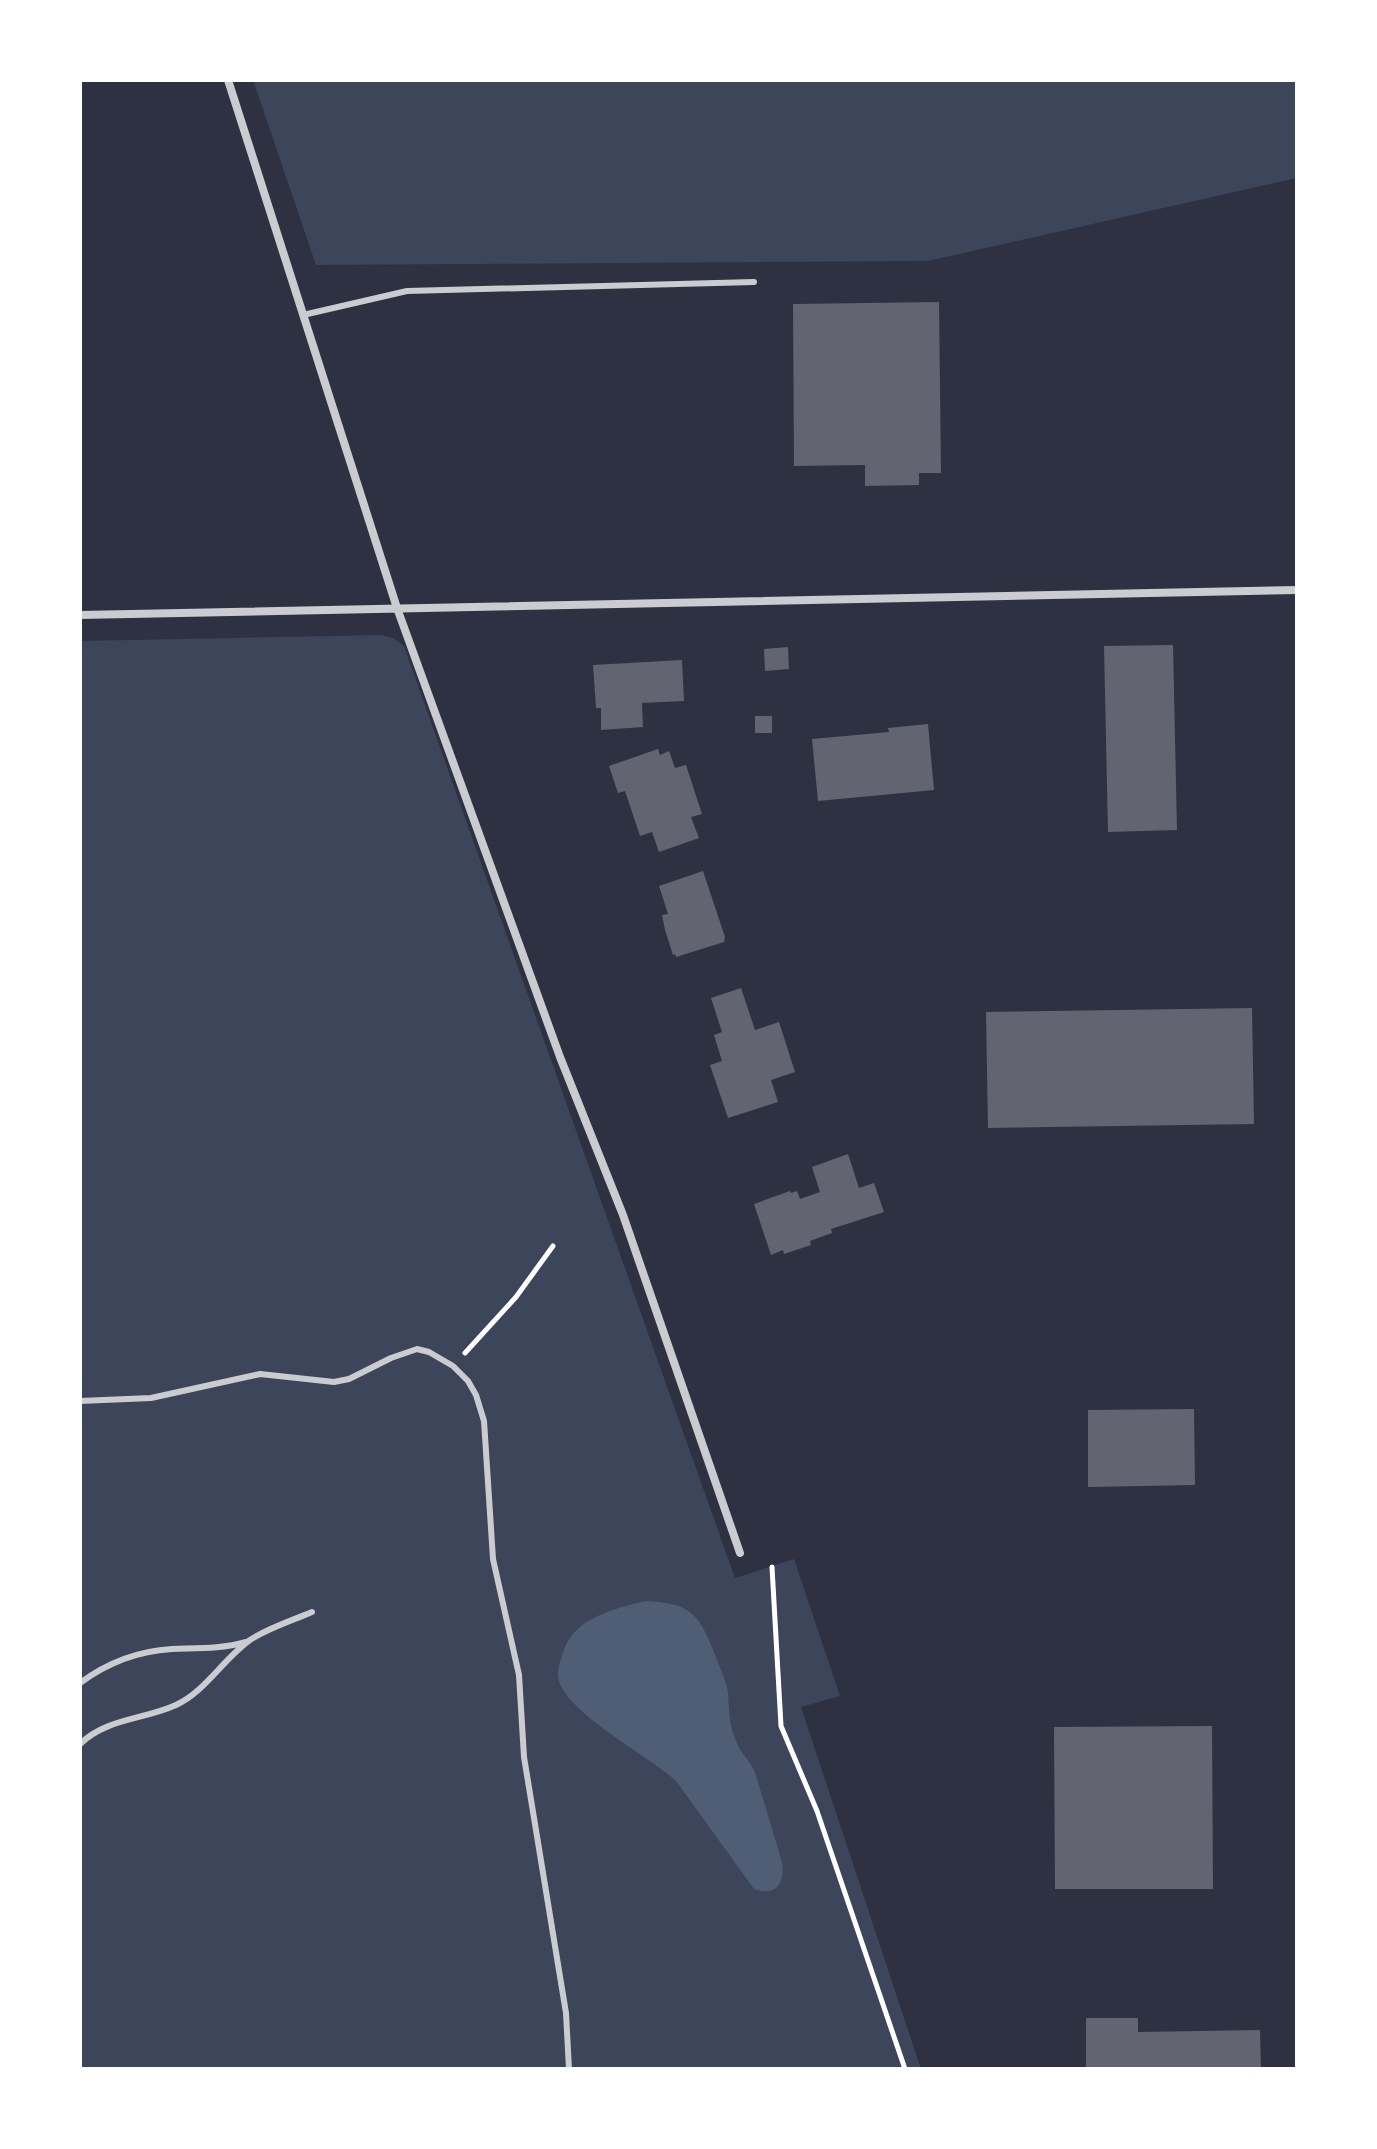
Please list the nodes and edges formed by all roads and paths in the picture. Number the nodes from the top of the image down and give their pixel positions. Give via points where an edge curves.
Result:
1 (228, 80) edge
2 (754, 282) dead end
3 (303, 315) junction
4 (1297, 590) edge
5 (397, 608) junction
6 (80, 615) edge
7 (553, 1246) dead end
8 (453, 1366) junction
9 (80, 1401) edge
10 (740, 1553) dead end
11 (772, 1567) dead end
12 (312, 1612) dead end
13 (250, 1641) junction
14 (80, 1683) edge
15 (80, 1744) edge
16 (569, 2069) edge
17 (905, 2069) edge

1 - 3 street
2 - 3 lane via 407,291
3 - 5 street
4 - 5 street
5 - 6 street
5 - 10 street via 623,1215
7 - 8 path via 516,1297
8 - 9 lane via 417,1349 334,1382 260,1374 166,1396
8 - 16 lane via 476,1395 484,1421 493,1559 519,1675 524,1757 566,2013
11 - 17 path via 781,1726 817,1811
12 - 13 lane
13 - 14 lane via 136,1655 115,1661
13 - 15 lane via 180,1703 105,1726

